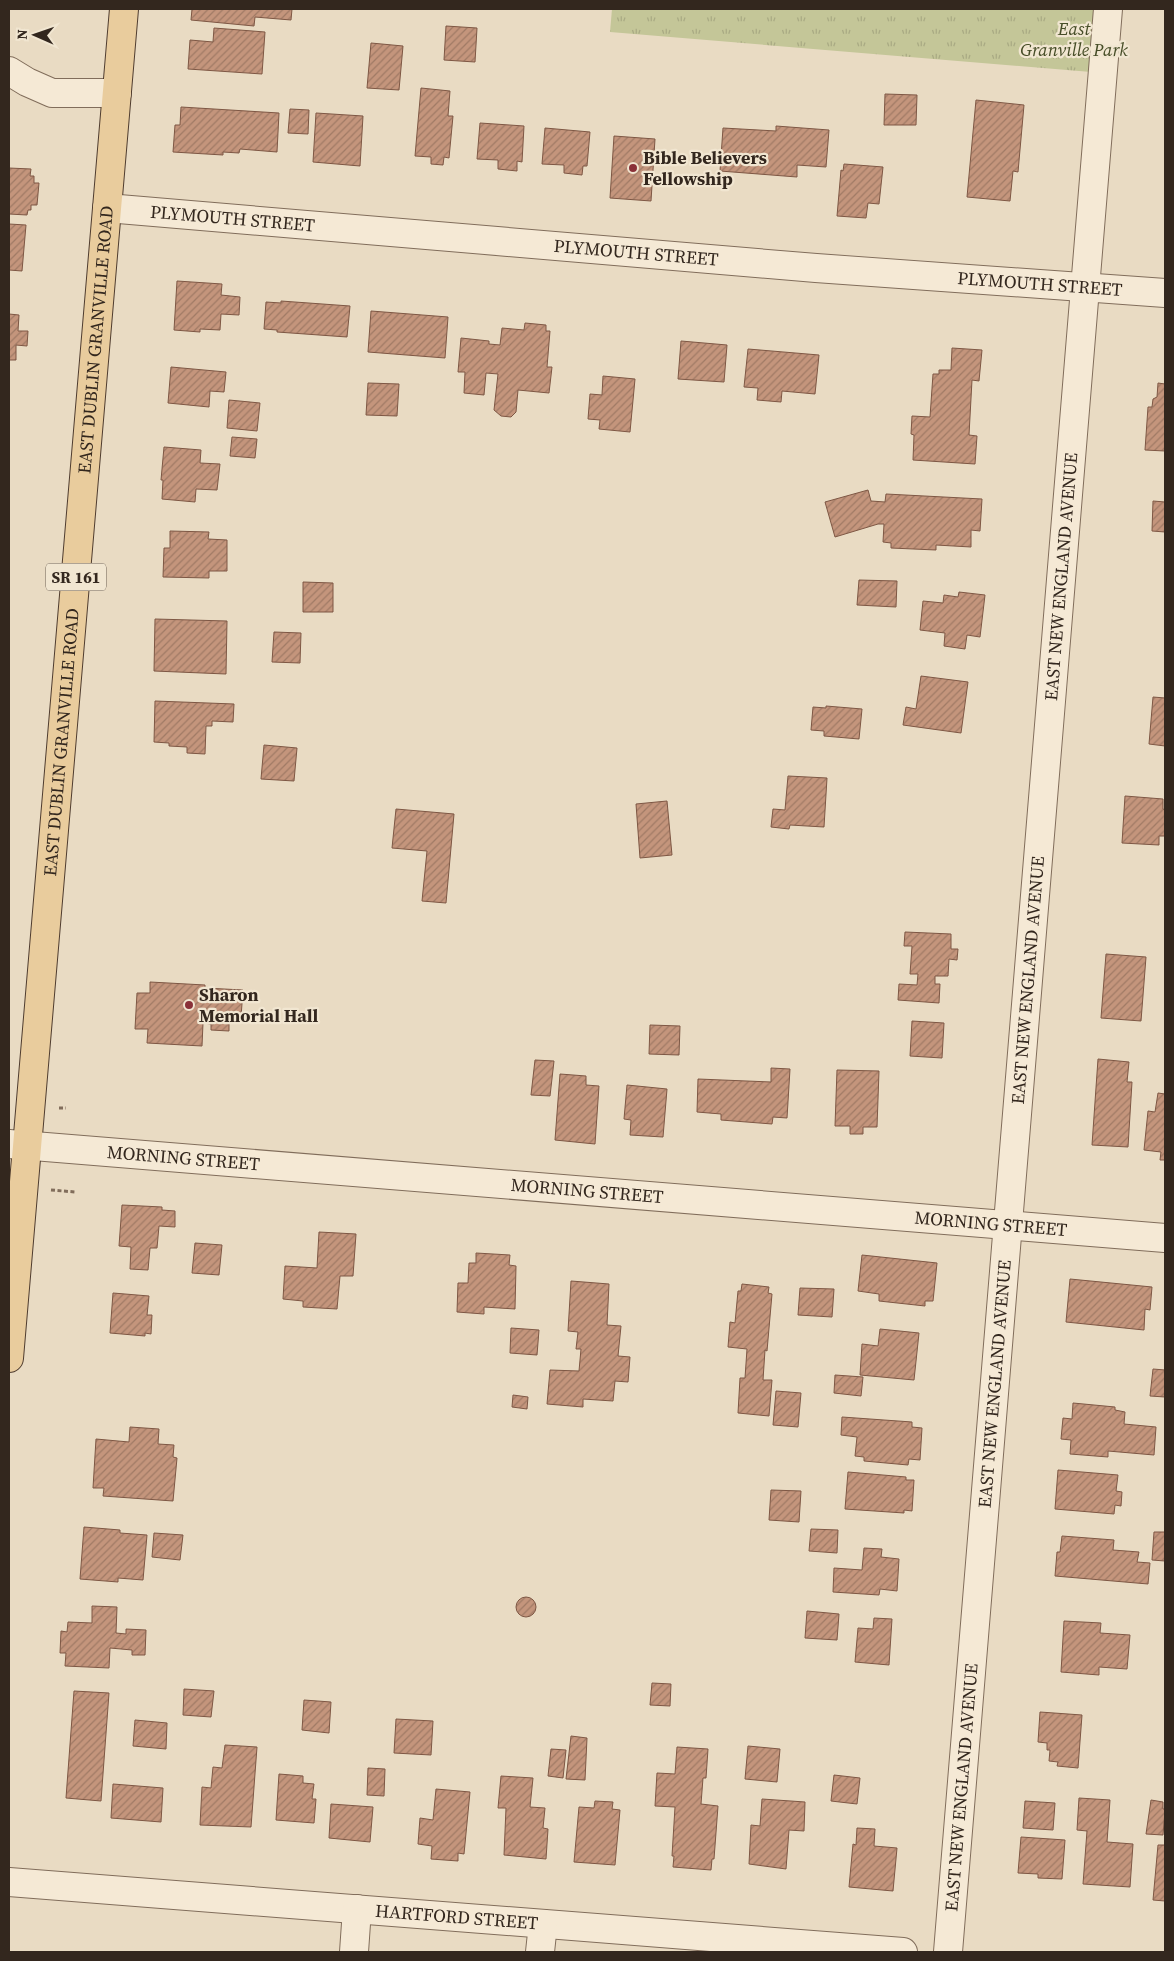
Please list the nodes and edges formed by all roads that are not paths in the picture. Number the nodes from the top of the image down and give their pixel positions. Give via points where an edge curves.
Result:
1 (124, 9) edge
2 (1108, 9) edge
3 (9, 71) edge
4 (117, 93) junction
5 (108, 208) junction
6 (1086, 288) junction
7 (1165, 293) edge
8 (17, 1145) edge
9 (1008, 1226) junction
10 (1165, 1238) edge
11 (9, 1358) edge
12 (9, 1882) edge
13 (357, 1909) junction
14 (542, 1924) junction
15 (354, 1952) edge
16 (540, 1952) edge
17 (903, 1952) edge
18 (948, 1952) edge

1 - 4 main road, EAST DUBLIN GRANVILLE ROAD / SR 161
2 - 6 street, EAST NEW ENGLAND AVENUE
3 - 4 street via 52,93
4 - 5 main road, EAST DUBLIN GRANVILLE ROAD / SR 161
5 - 6 street, PLYMOUTH STREET
5 - 8 main road, EAST DUBLIN GRANVILLE ROAD / SR 161
6 - 7 street, PLYMOUTH STREET
6 - 9 street, EAST NEW ENGLAND AVENUE
8 - 9 street, MORNING STREET
8 - 11 main road, EAST DUBLIN GRANVILLE ROAD / SR 161
9 - 10 street, MORNING STREET
9 - 18 street, EAST NEW ENGLAND AVENUE
12 - 13 street, HARTFORD STREET
13 - 14 street, HARTFORD STREET
13 - 15 street
14 - 16 street
14 - 17 street, HARTFORD STREET

